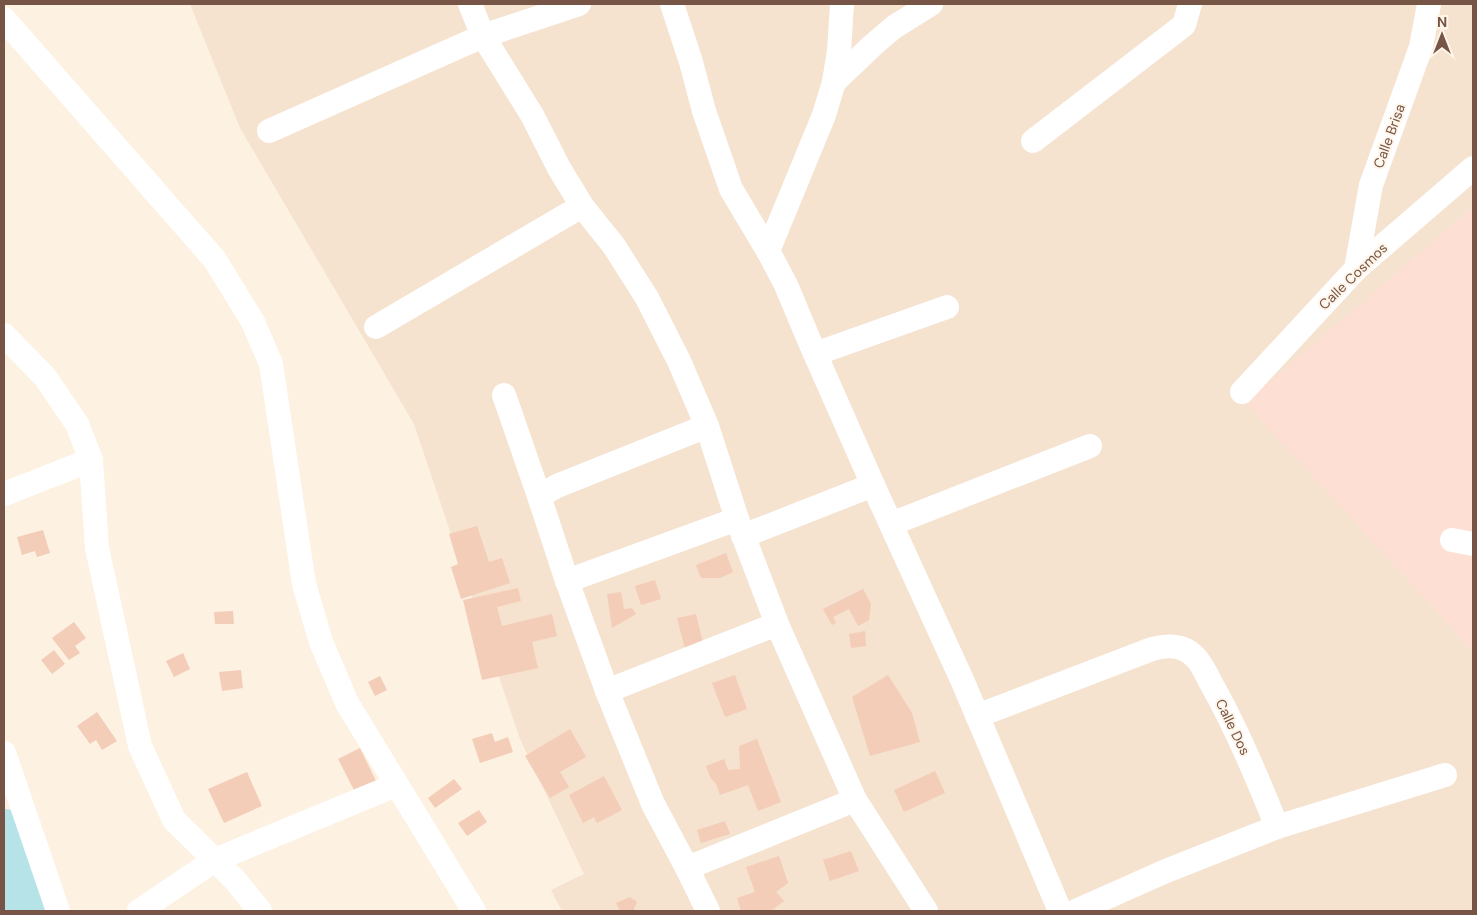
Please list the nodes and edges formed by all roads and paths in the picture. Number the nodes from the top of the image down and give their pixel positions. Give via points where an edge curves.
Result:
1 (470, 4) edge
2 (579, 4) edge
3 (672, 4) edge
4 (842, 4) edge
5 (931, 4) edge
6 (1190, 4) edge
7 (1429, 4) edge
8 (4, 19) edge
9 (483, 36) junction
10 (834, 82) junction
11 (269, 131) dead end
12 (1033, 141) dead end
13 (1473, 168) edge
14 (582, 206) junction
15 (768, 251) junction
16 (1356, 270) junction
17 (947, 307) dead end
18 (376, 326) dead end
19 (4, 334) edge
20 (815, 354) junction
21 (1242, 392) dead end
22 (504, 395) dead end
23 (707, 426) junction
24 (1090, 446) dead end
25 (91, 460) junction
26 (873, 485) junction
27 (4, 494) edge
28 (540, 496) junction
29 (891, 524) junction
30 (740, 527) junction
31 (567, 581) junction
32 (777, 624) junction
33 (607, 691) junction
34 (977, 716) junction
35 (4, 753) edge
36 (1445, 775) dead end
37 (396, 785) junction
38 (855, 800) junction
39 (1277, 827) junction
40 (215, 860) junction
41 (686, 868) junction
42 (58, 911) edge
43 (139, 911) edge
44 (260, 911) edge
45 (474, 911) edge
46 (708, 911) edge
47 (926, 911) edge
48 (1060, 911) edge
49 (1076, 911) edge

1 - 9 street
2 - 9 street
3 - 15 street via 731,188
4 - 10 street
5 - 10 street via 894,27
6 - 12 street via 1184,25
7 - 16 street, Calle Brisa via 1421,48 1371,185
8 - 37 street via 214,260 254,322 271,364 304,584 322,642 347,703
9 - 11 street
9 - 14 street via 532,115
10 - 15 street via 824,115
13 - 16 street, Calle Cosmos
14 - 18 street
14 - 23 street via 614,246 647,298
15 - 20 street via 786,284
16 - 21 street, Calle Cosmos
17 - 20 street
19 - 25 street via 44,377 72,416
20 - 26 street
22 - 28 street
23 - 28 street via 557,486
23 - 30 street
24 - 29 street
25 - 27 street
25 - 40 street via 97,548 140,746 174,820
26 - 29 street
26 - 30 street
28 - 31 street
29 - 34 street
30 - 31 street
30 - 32 street
31 - 33 street
32 - 33 street
32 - 38 street
33 - 41 street via 653,804
34 - 39 street, Calle Dos via 1152,648 1168,645 1179,648 1195,657 1222,703
34 - 48 street
35 - 42 street
36 - 39 street
37 - 40 street
37 - 45 street
38 - 41 street
38 - 47 street
39 - 49 street
40 - 43 street
40 - 44 street
41 - 46 street

